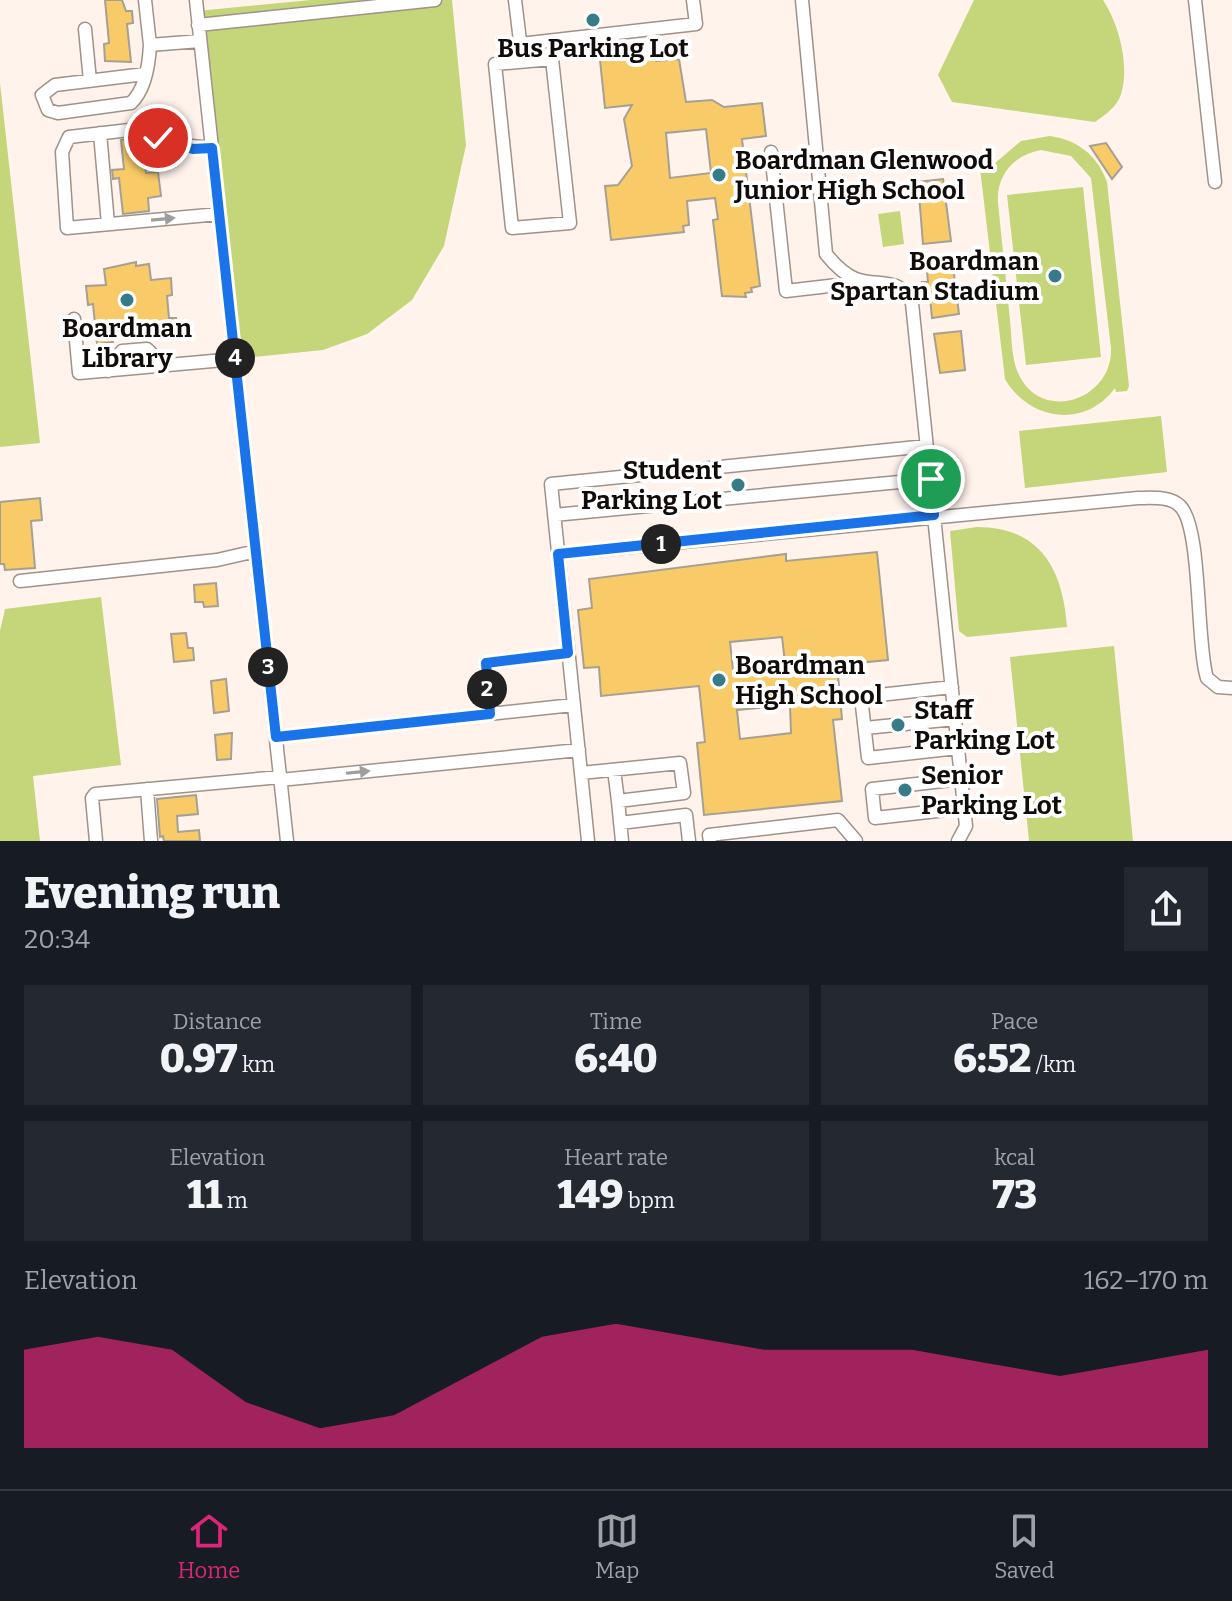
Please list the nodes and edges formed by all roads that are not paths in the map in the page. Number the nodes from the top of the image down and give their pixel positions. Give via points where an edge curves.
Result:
1 (145, 0) edge
2 (196, 0) edge
3 (435, 0) edge
4 (515, 0) edge
5 (693, 0) edge
6 (802, 0) edge
7 (1195, 0) edge
8 (198, 25) junction
9 (85, 29) dead end
10 (200, 41) junction
11 (520, 44) junction
12 (150, 45) junction
13 (522, 61) junction
14 (145, 74) junction
15 (90, 81) junction
16 (100, 133) junction
17 (212, 148) junction
18 (771, 152) dead end
19 (1215, 182) dead end
20 (219, 214) junction
21 (108, 224) junction
22 (867, 282) junction
23 (74, 319) dead end
24 (235, 359) junction
25 (927, 446) junction
26 (931, 479) junction
27 (554, 515) junction
28 (934, 515) junction
29 (256, 551) junction
30 (558, 554) junction
31 (20, 581) dead end
32 (568, 653) junction
33 (952, 687) junction
34 (1232, 688) edge
35 (573, 705) junction
36 (490, 714) junction
37 (955, 719) junction
38 (865, 728) junction
39 (276, 737) junction
40 (958, 748) junction
41 (579, 750) junction
42 (614, 770) junction
43 (581, 773) junction
44 (280, 778) junction
45 (961, 779) junction
46 (147, 789) junction
47 (618, 801) junction
48 (964, 808) junction
49 (620, 823) junction
50 (96, 841) edge
51 (151, 841) edge
52 (287, 841) edge
53 (588, 841) edge
54 (622, 841) edge
55 (689, 841) edge
56 (710, 841) edge
57 (856, 841) edge
58 (958, 841) edge

1 - 12 street
2 - 8 street
3 - 8 street
4 - 11 street
5 - 11 street via 696,24
6 - 22 street via 826,254 851,276
7 - 19 street
8 - 10 street
9 - 15 street
10 - 12 street
10 - 17 street
11 - 13 street
12 - 14 street
13 - 13 street via 495,64 512,228 570,223 552,59
14 - 15 street
14 - 15 street via 139,95 126,105 58,113 43,103 47,88
16 - 17 street via 138,129 171,144
16 - 21 street
16 - 21 street via 64,142 67,228
17 - 20 street
18 - 22 street via 786,291
21 -> 20 street
20 - 24 street
22 - 25 street via 897,285 912,303
23 - 24 street via 79,373 108,371 122,351 147,349 163,365
24 - 29 street
25 - 26 street
25 - 27 street via 551,484
26 - 27 street
26 - 28 street
27 - 30 street
28 - 30 street
28 - 33 street
28 - 34 street via 1138,498 1178,504 1190,533 1204,669 1210,683
29 - 31 street via 217,560
29 - 39 street
30 - 32 street
32 - 35 street
32 - 36 street via 486,663
33 - 37 street
33 - 38 street via 861,697
35 - 36 street
35 - 41 street
36 - 39 street
37 - 38 street
37 - 40 street
38 - 40 street via 868,758
39 - 44 street
40 - 45 street
41 - 43 street
44 -> 41 street
42 - 43 street
42 - 47 street
42 - 47 street via 680,763 684,793
43 - 53 street
44 - 46 street
44 - 52 street
45 - 48 street
45 - 48 street via 872,789 875,818
46 - 50 street via 93,795
46 - 51 street
47 - 49 street
48 - 58 street via 965,832
49 - 54 street
49 - 55 street via 686,815
56 - 57 street via 709,835 838,820

